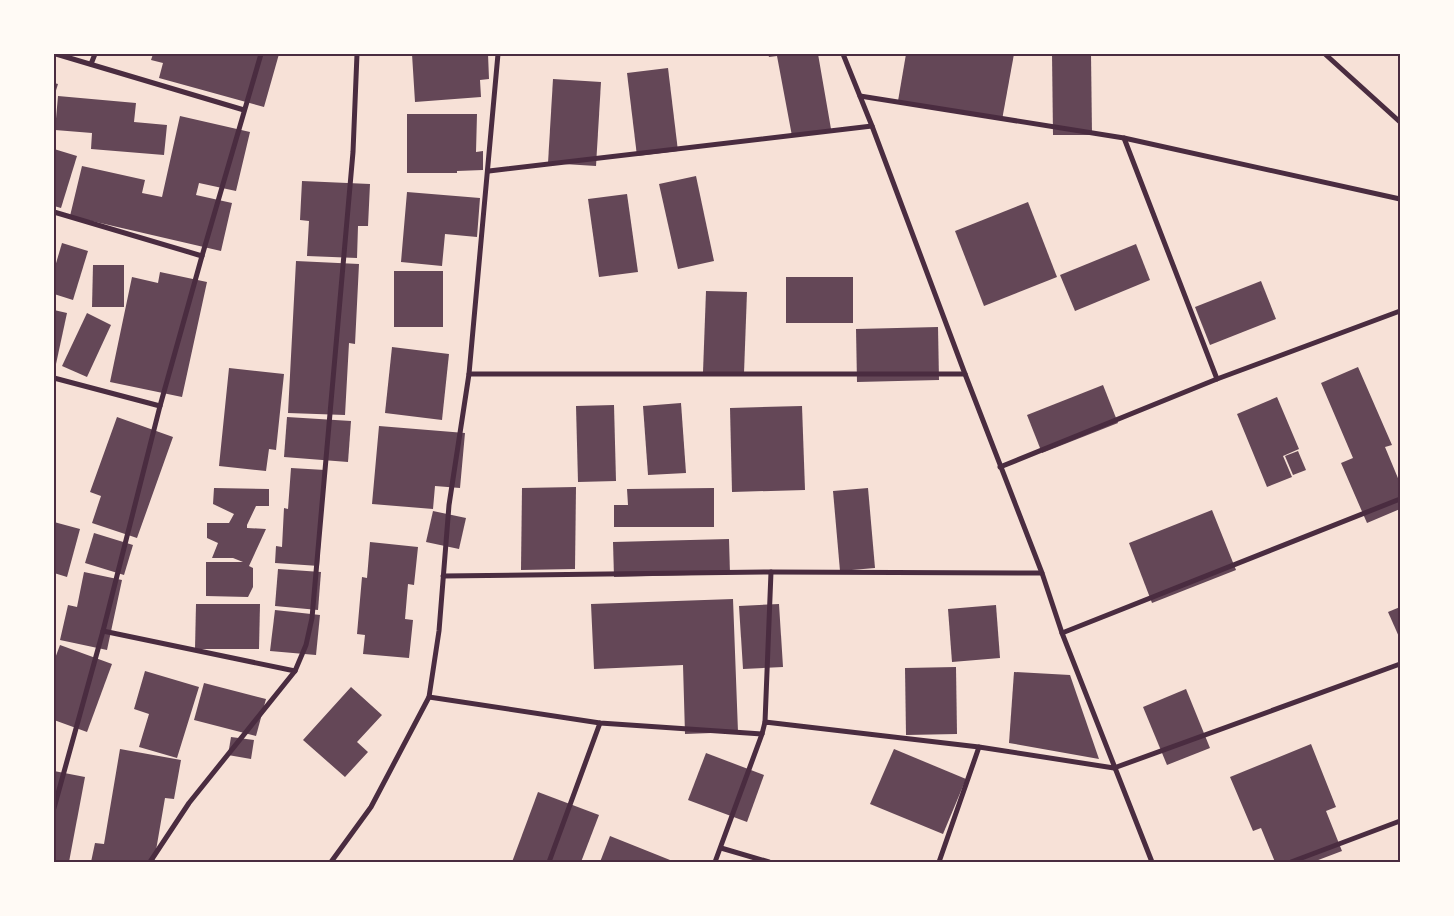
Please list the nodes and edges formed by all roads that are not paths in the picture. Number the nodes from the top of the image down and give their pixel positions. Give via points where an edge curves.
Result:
1 (56, 54) edge
2 (95, 54) edge
3 (261, 54) edge
4 (358, 54) edge
5 (498, 54) edge
6 (843, 54) edge
7 (1325, 54) edge
8 (92, 64) junction
9 (860, 96) junction
10 (244, 110) junction
11 (1400, 122) edge
12 (872, 126) junction
13 (1124, 138) junction
14 (489, 172) junction
15 (1400, 199) edge
16 (54, 212) edge
17 (202, 256) junction
18 (1400, 311) edge
19 (469, 374) junction
20 (964, 374) junction
21 (54, 378) edge
22 (1217, 378) junction
23 (160, 406) junction
24 (1000, 467) junction
25 (1400, 499) edge
26 (771, 572) junction
27 (1042, 573) junction
28 (443, 576) junction
29 (103, 631) junction
30 (1062, 633) junction
31 (1400, 664) edge
32 (295, 671) junction
33 (429, 697) junction
34 (765, 722) junction
35 (600, 723) junction
36 (762, 734) junction
37 (979, 747) junction
38 (1114, 768) junction
39 (54, 808) edge
40 (1400, 821) edge
41 (721, 848) junction
42 (150, 862) edge
43 (331, 862) edge
44 (549, 862) edge
45 (716, 862) edge
46 (768, 862) edge
47 (939, 862) edge
48 (1152, 862) edge
49 (1291, 862) edge

1 - 8 street
2 - 8 street
3 - 10 street
4 - 32 street via 353,152 312,618 306,645
5 - 14 street
6 - 9 street
7 - 11 street
8 - 10 street
9 - 12 street
9 - 13 street
10 - 17 street
12 - 14 street
12 - 20 street
13 - 15 street
13 - 22 street
14 - 19 street
16 - 17 street
17 - 23 street
18 - 22 street
19 - 20 street
19 - 28 street via 449,506
20 - 24 street
21 - 23 street
22 - 24 street
23 - 29 street
24 - 27 street
25 - 30 street
26 - 27 street
26 - 28 street
26 - 34 street
27 - 30 street
28 - 33 street via 440,631
29 - 32 street
29 - 39 street
30 - 38 street
31 - 38 street
32 - 42 street via 189,803
33 - 35 street
33 - 43 street via 371,807
34 - 36 street
34 - 37 street
35 - 36 street
35 - 44 street
36 - 41 street
37 - 38 street
37 - 47 street
38 - 48 street
40 - 49 street
41 - 45 street
41 - 46 street

